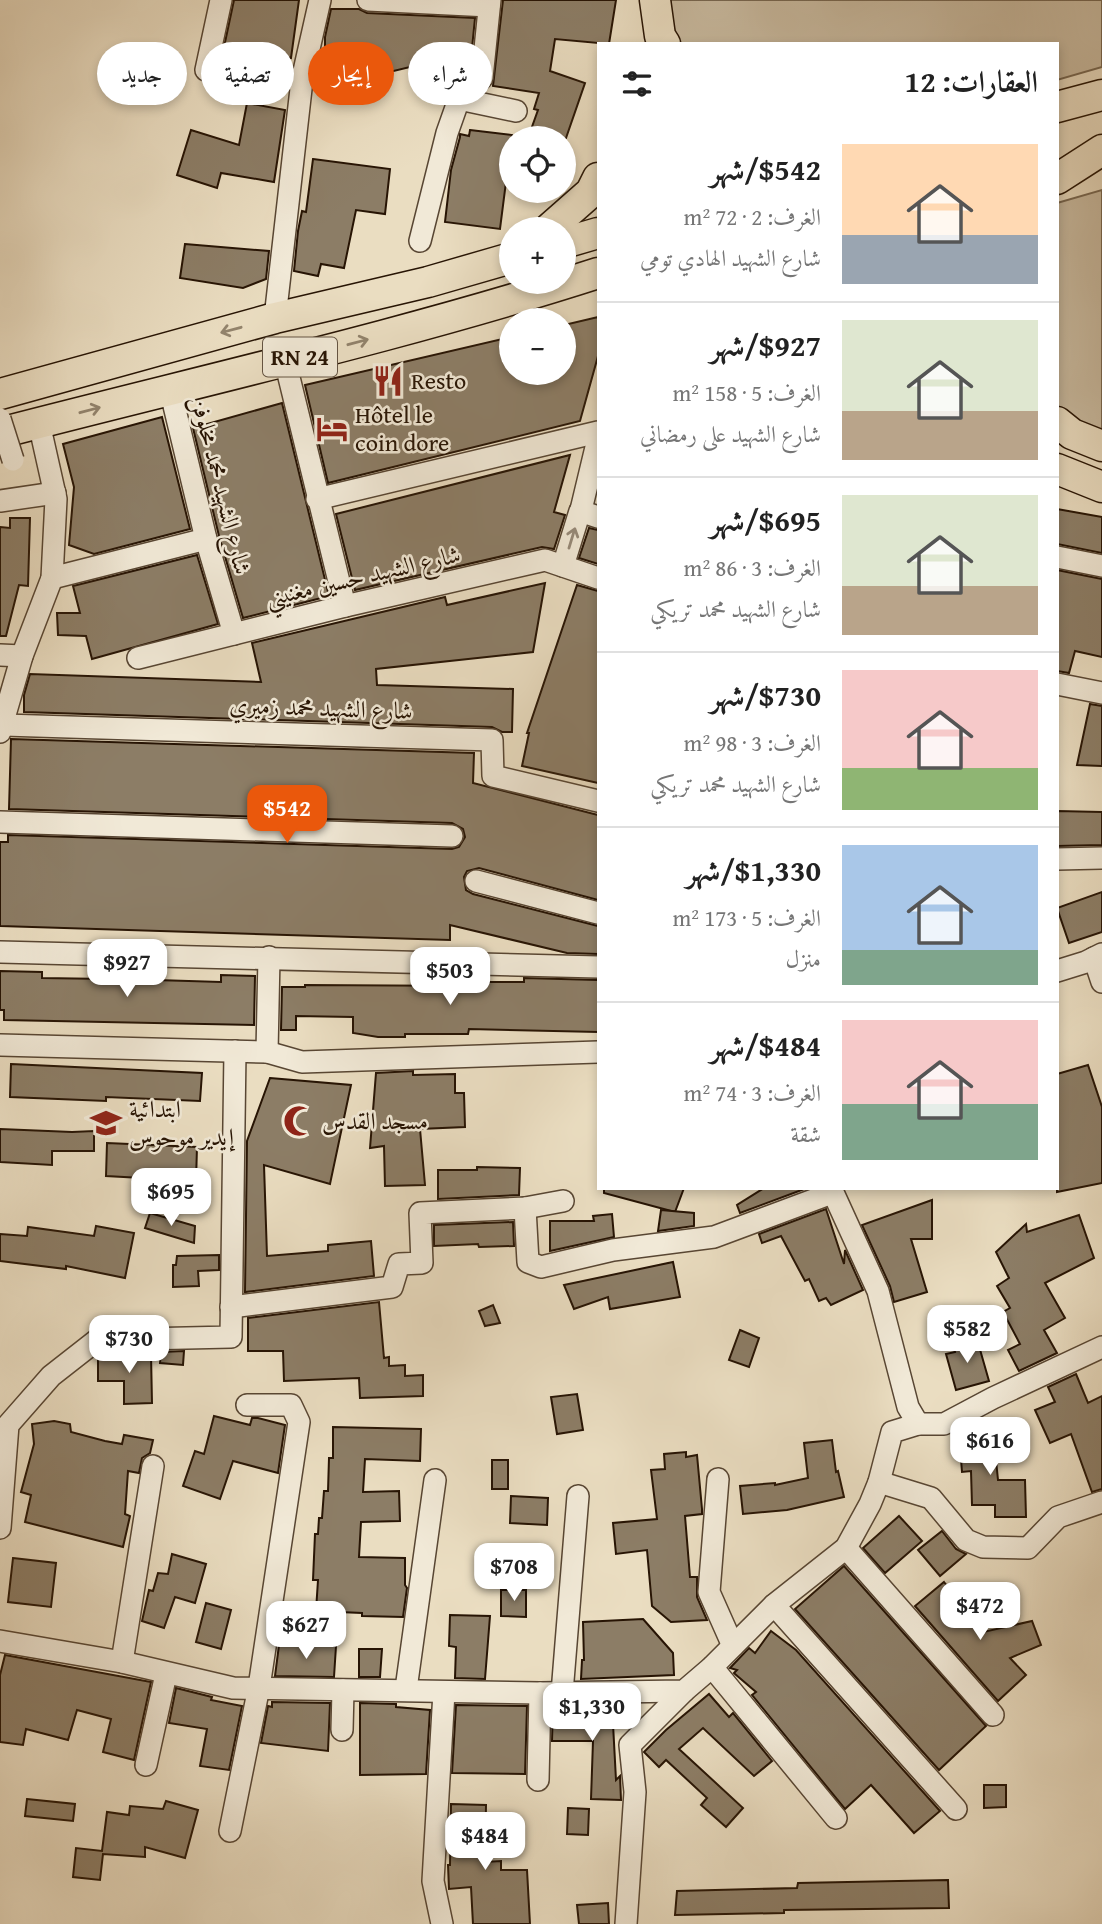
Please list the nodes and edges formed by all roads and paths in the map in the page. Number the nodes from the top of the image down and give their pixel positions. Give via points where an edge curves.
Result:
1 (221, 0) edge
2 (320, 0) edge
3 (368, 0) edge
4 (642, 0) edge
5 (655, 0) edge
6 (489, 3) edge
7 (485, 42) edge
8 (642, 42) edge
9 (664, 42) edge
10 (302, 80) junction
11 (1102, 95) edge
12 (457, 105) edge
13 (488, 105) edge
14 (1059, 106) edge
15 (516, 111) dead end
16 (1102, 148) edge
17 (1059, 156) edge
18 (1059, 178) edge
19 (597, 180) edge
20 (563, 217) edge
21 (597, 233) edge
22 (576, 239) edge
23 (420, 241) dead end
24 (499, 254) edge
25 (499, 261) edge
26 (597, 273) edge
27 (428, 282) junction
28 (275, 318) junction
29 (285, 361) junction
30 (170, 389) junction
31 (0, 394) edge
32 (0, 419) edge
33 (39, 423) junction
34 (1064, 428) edge
35 (597, 432) edge
36 (0, 433) edge
37 (597, 446) edge
38 (1102, 446) edge
39 (1102, 456) edge
40 (13, 460) dead end
41 (1059, 470) edge
42 (1102, 487) edge
43 (55, 493) junction
44 (317, 499) junction
45 (0, 501) edge
46 (587, 513) edge
47 (206, 539) junction
48 (1059, 557) edge
49 (563, 566) junction
50 (1102, 566) edge
51 (52, 578) junction
52 (597, 578) edge
53 (345, 606) junction
54 (234, 634) junction
55 (0, 655) edge
56 (22, 656) junction
57 (138, 658) dead end
58 (1059, 684) edge
59 (1102, 693) edge
60 (2, 728) edge
61 (597, 801) edge
62 (0, 822) edge
63 (452, 836) dead end
64 (1102, 858) edge
65 (1059, 859) edge
66 (476, 881) dead end
67 (597, 913) edge
68 (0, 951) edge
69 (1098, 956) edge
70 (269, 957) junction
71 (597, 967) edge
72 (1059, 970) edge
73 (1102, 982) edge
74 (0, 1045) edge
75 (234, 1051) junction
76 (267, 1052) junction
77 (597, 1052) edge
78 (832, 1191) edge
79 (563, 1201) dead end
80 (525, 1208) junction
81 (232, 1307) junction
82 (1102, 1347) edge
83 (247, 1405) dead end
84 (918, 1424) junction
85 (153, 1466) dead end
86 (718, 1479) dead end
87 (435, 1480) dead end
88 (879, 1482) junction
89 (578, 1496) dead end
90 (1102, 1502) edge
91 (0, 1528) edge
92 (846, 1548) junction
93 (774, 1605) junction
94 (0, 1641) edge
95 (733, 1646) junction
96 (122, 1662) junction
97 (712, 1667) junction
98 (166, 1674) junction
99 (260, 1687) junction
100 (406, 1689) junction
101 (343, 1690) junction
102 (684, 1691) junction
103 (444, 1692) junction
104 (540, 1693) junction
105 (562, 1693) junction
106 (993, 1715) dead end
107 (342, 1730) dead end
108 (146, 1765) dead end
109 (538, 1780) dead end
110 (956, 1810) dead end
111 (836, 1818) dead end
112 (230, 1831) dead end
113 (442, 1924) edge
114 (626, 1924) edge

1 - 10 street via 206,70
2 - 10 street
3 - 6 street
4 - 8 highway
5 - 9 highway
6 - 7 street
10 - 28 street
11 - 14 highway
12 - 23 street
13 - 15 street
16 - 17 highway
16 - 18 highway
19 - 20 highway via 591,192
21 - 22 highway
24 - 27 highway
25 - 27 highway, RN 24
29 -> 26 highway, RN 24
27 - 28 highway, RN 24
28 -> 31 highway, RN 24
29 - 30 highway, RN 24
29 - 44 street
33 -> 30 highway, RN 24
30 - 47 street, شارع الشهيد محمد مخلوفن
32 - 40 street, bridge
33 - 36 highway, RN 24
33 - 43 street
34 - 38 highway
34 - 39 highway
35 - 44 street
37 - 46 street
41 - 42 highway
43 - 45 street
43 - 51 street
44 - 53 street
49 -> 46 street
47 - 51 street
47 - 54 street, شارع الشهيد محمد مخلوفن
48 - 50 street
49 - 52 street, شارع الشهيد حسين مغنيني
49 - 53 street, شارع الشهيد حسين مغنيني via 545,560
51 - 56 street
53 - 54 street, شارع الشهيد حسين مغنيني
54 - 57 street, شارع الشهيد حسين مغنيني
55 - 56 street
56 - 60 street
58 - 59 street
60 - 61 street, شارع الشهيد محمد زميري via 492,740 493,776
62 - 63 street
64 - 65 street
66 - 67 street
68 - 70 street
69 - 72 street
69 - 73 street
70 - 71 street
70 - 76 street
74 - 75 street
75 - 76 street
75 - 81 street
76 - 77 street via 302,1062
78 - 80 street via 714,1237 613,1250 541,1267 528,1262
78 - 84 street via 878,1291 908,1407
79 - 80 street
80 - 81 street via 420,1213 422,1263 399,1264 392,1287
81 - 91 street via 231,1336 97,1340 51,1376 8,1425
82 - 84 street via 944,1424
83 - 99 street via 291,1405 299,1422
84 - 88 street via 892,1432
85 - 96 street
86 - 95 street via 709,1592
87 - 100 street
88 - 90 street via 932,1499 966,1540 983,1547 1028,1548 1058,1517
88 - 92 street
89 - 105 street
92 - 93 street
92 - 106 street
93 - 95 street
93 - 110 street
94 - 96 street
95 - 97 street
96 - 98 street
97 - 102 street
97 - 111 street
98 - 99 street via 233,1688
98 - 108 street
99 - 101 street
99 - 112 street
100 - 101 street
100 - 103 street
101 - 107 street
102 - 105 street
102 - 114 street via 630,1745 635,1792
103 - 104 street
103 - 113 street via 433,1881
104 - 105 street
104 - 109 street

